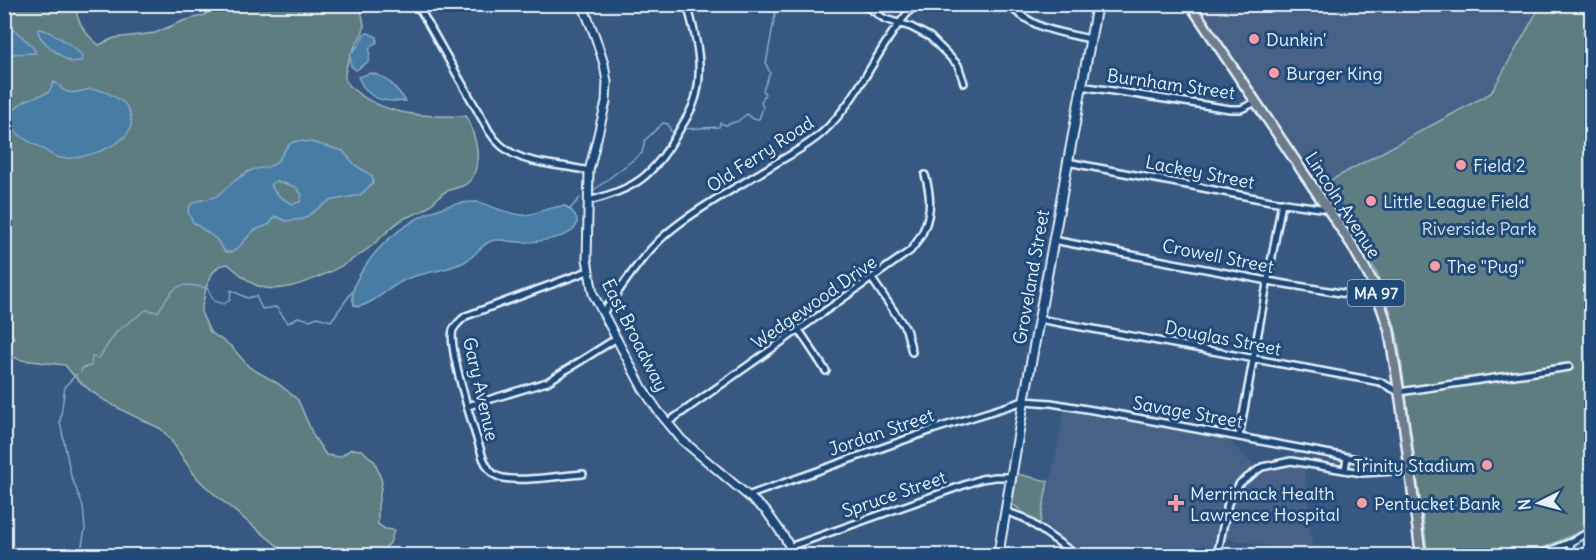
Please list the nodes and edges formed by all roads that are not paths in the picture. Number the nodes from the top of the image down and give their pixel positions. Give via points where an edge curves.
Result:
1 (417, 4) edge
2 (582, 4) edge
3 (687, 4) edge
4 (863, 4) edge
5 (916, 4) edge
6 (1007, 4) edge
7 (1096, 4) edge
8 (1190, 4) edge
9 (899, 24) junction
10 (1090, 39) junction
11 (964, 84) dead end
12 (1081, 86) junction
13 (1256, 102) junction
14 (1067, 162) junction
15 (590, 171) junction
16 (925, 175) dead end
17 (588, 201) junction
18 (1282, 202) junction
19 (1327, 209) junction
20 (1053, 240) junction
21 (588, 270) junction
22 (872, 279) junction
23 (1268, 281) junction
24 (1378, 299) junction
25 (603, 313) junction
26 (1039, 319) junction
27 (799, 330) junction
28 (617, 338) junction
29 (912, 352) dead end
30 (1253, 359) junction
31 (1569, 367) dead end
32 (826, 371) dead end
33 (1399, 392) junction
34 (1024, 402) junction
35 (468, 406) junction
36 (667, 423) junction
37 (1239, 437) junction
38 (1347, 457) junction
39 (1365, 461) dead end
40 (1345, 470) junction
41 (1410, 470) junction
42 (583, 474) dead end
43 (1011, 477) junction
44 (750, 495) junction
45 (1005, 511) junction
46 (1591, 531) edge
47 (1571, 542) junction
48 (789, 547) junction
49 (794, 555) edge
50 (998, 555) edge
51 (1078, 555) edge
52 (1217, 555) edge
53 (1421, 555) edge
54 (1537, 555) edge
55 (1569, 555) edge

1 - 15 street via 498,143 525,160
2 - 15 street, East Broadway via 607,82
3 - 17 street via 699,64 698,88 690,112 648,175
4 - 9 street
5 - 9 street, Old Ferry Road
6 - 10 street via 1033,24
7 - 10 main road, Groveland Street
8 - 13 main road, Lincoln Avenue / MA 97
9 - 11 street via 930,37 958,65
9 - 25 street, Old Ferry Road via 835,121 808,144 664,235
10 - 12 main road, Groveland Street
12 - 13 street, Burnham Street via 1230,109
12 - 14 main road, Groveland Street
13 - 19 main road, Lincoln Avenue / MA 97
14 - 18 street, Lackey Street
14 - 20 main road, Groveland Street
15 - 17 street, East Broadway
16 - 22 street, Wedgewood Drive via 930,211 922,235 903,257
17 - 21 street, East Broadway
18 - 19 street, Lackey Street
18 - 23 street
19 - 24 main road, Lincoln Avenue / MA 97 via 1364,266
20 - 23 street, Crowell Street
20 - 26 main road, Groveland Street
21 - 25 street, East Broadway via 593,294
21 - 35 street, Gary Avenue via 466,316 457,324 452,346
22 - 27 street, Wedgewood Drive
22 - 29 street via 906,329
23 - 24 street, Crowell Street
23 - 30 street
24 - 33 main road, Lincoln Avenue / MA 97 via 1389,329
25 - 28 street, East Broadway
26 - 30 street, Douglas Street
26 - 34 main road, Groveland Street
27 - 32 street
27 - 36 street, Wedgewood Drive
28 - 35 street via 547,382
28 - 36 street, East Broadway via 643,389
30 - 33 street, Douglas Street via 1380,382
30 - 37 street
31 - 33 street
33 - 41 main road, Lincoln Avenue / MA 97
34 - 37 street, Savage Street via 1074,407
34 - 43 main road, Groveland Street
34 - 44 street, Jordan Street via 914,435
35 - 42 street, Gary Avenue via 483,458 496,476 520,479
36 - 44 street, East Broadway via 682,440
37 - 38 street, Savage Street
38 - 39 street, Savage Street
38 - 40 street
40 - 41 street
40 - 52 street via 1291,461 1254,471 1236,488 1228,503
41 - 53 main road, Lincoln Avenue / MA 97
43 - 45 main road, Groveland Street
43 - 48 street, Spruce Street via 981,479
44 - 48 street, East Broadway via 766,511
45 - 50 main road, Groveland Street
45 - 51 street via 1024,518
46 - 47 street
47 - 54 street
47 - 55 street
48 - 49 street, East Broadway

